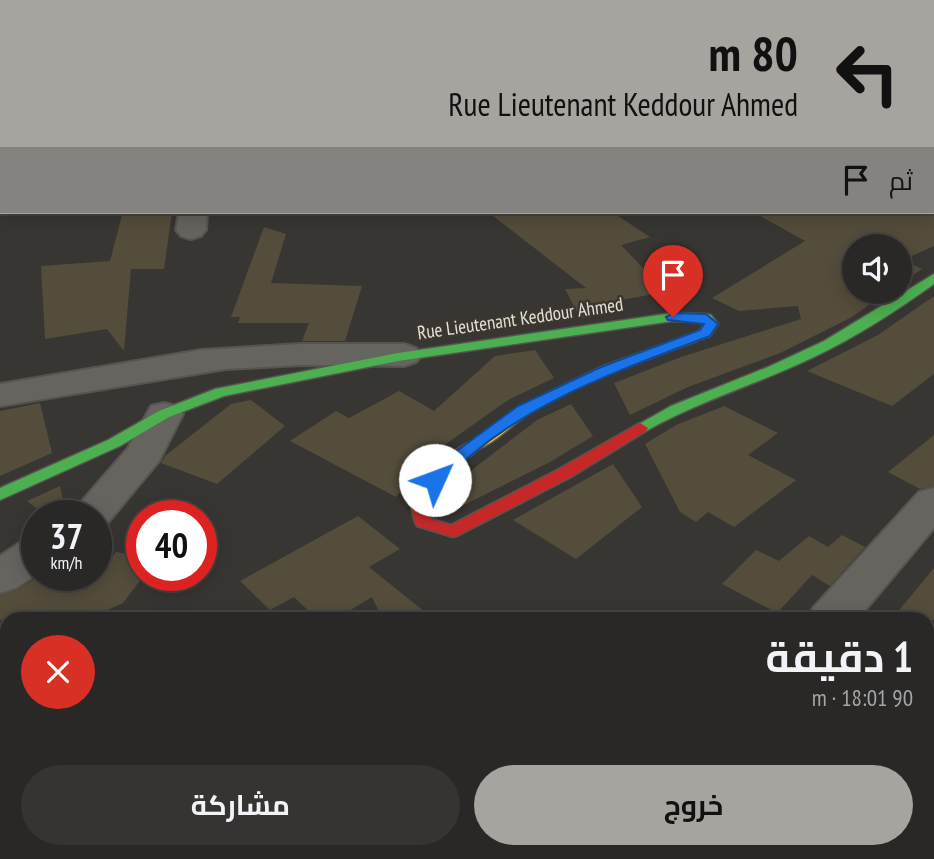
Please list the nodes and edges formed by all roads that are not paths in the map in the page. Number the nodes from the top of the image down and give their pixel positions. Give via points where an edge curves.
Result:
1 (934, 278) edge
2 (407, 355) junction
3 (0, 395) edge
4 (164, 414) junction
5 (0, 495) edge
6 (104, 500) edge
7 (934, 501) edge
8 (21, 563) edge
9 (0, 577) edge
10 (837, 612) edge

1 - 2 street, Rue Lieutenant Keddour Ahmed via 865,326 793,362 662,415 565,473 453,531 423,522 420,496 449,464 523,410 606,370 705,333 711,324 706,318 673,317
2 - 3 street via 201,361
2 - 4 street, Rue Lieutenant Keddour Ahmed via 220,392
4 - 5 street, Rue Lieutenant Keddour Ahmed via 114,443
4 - 6 street via 145,453
7 - 10 street
8 - 9 street

